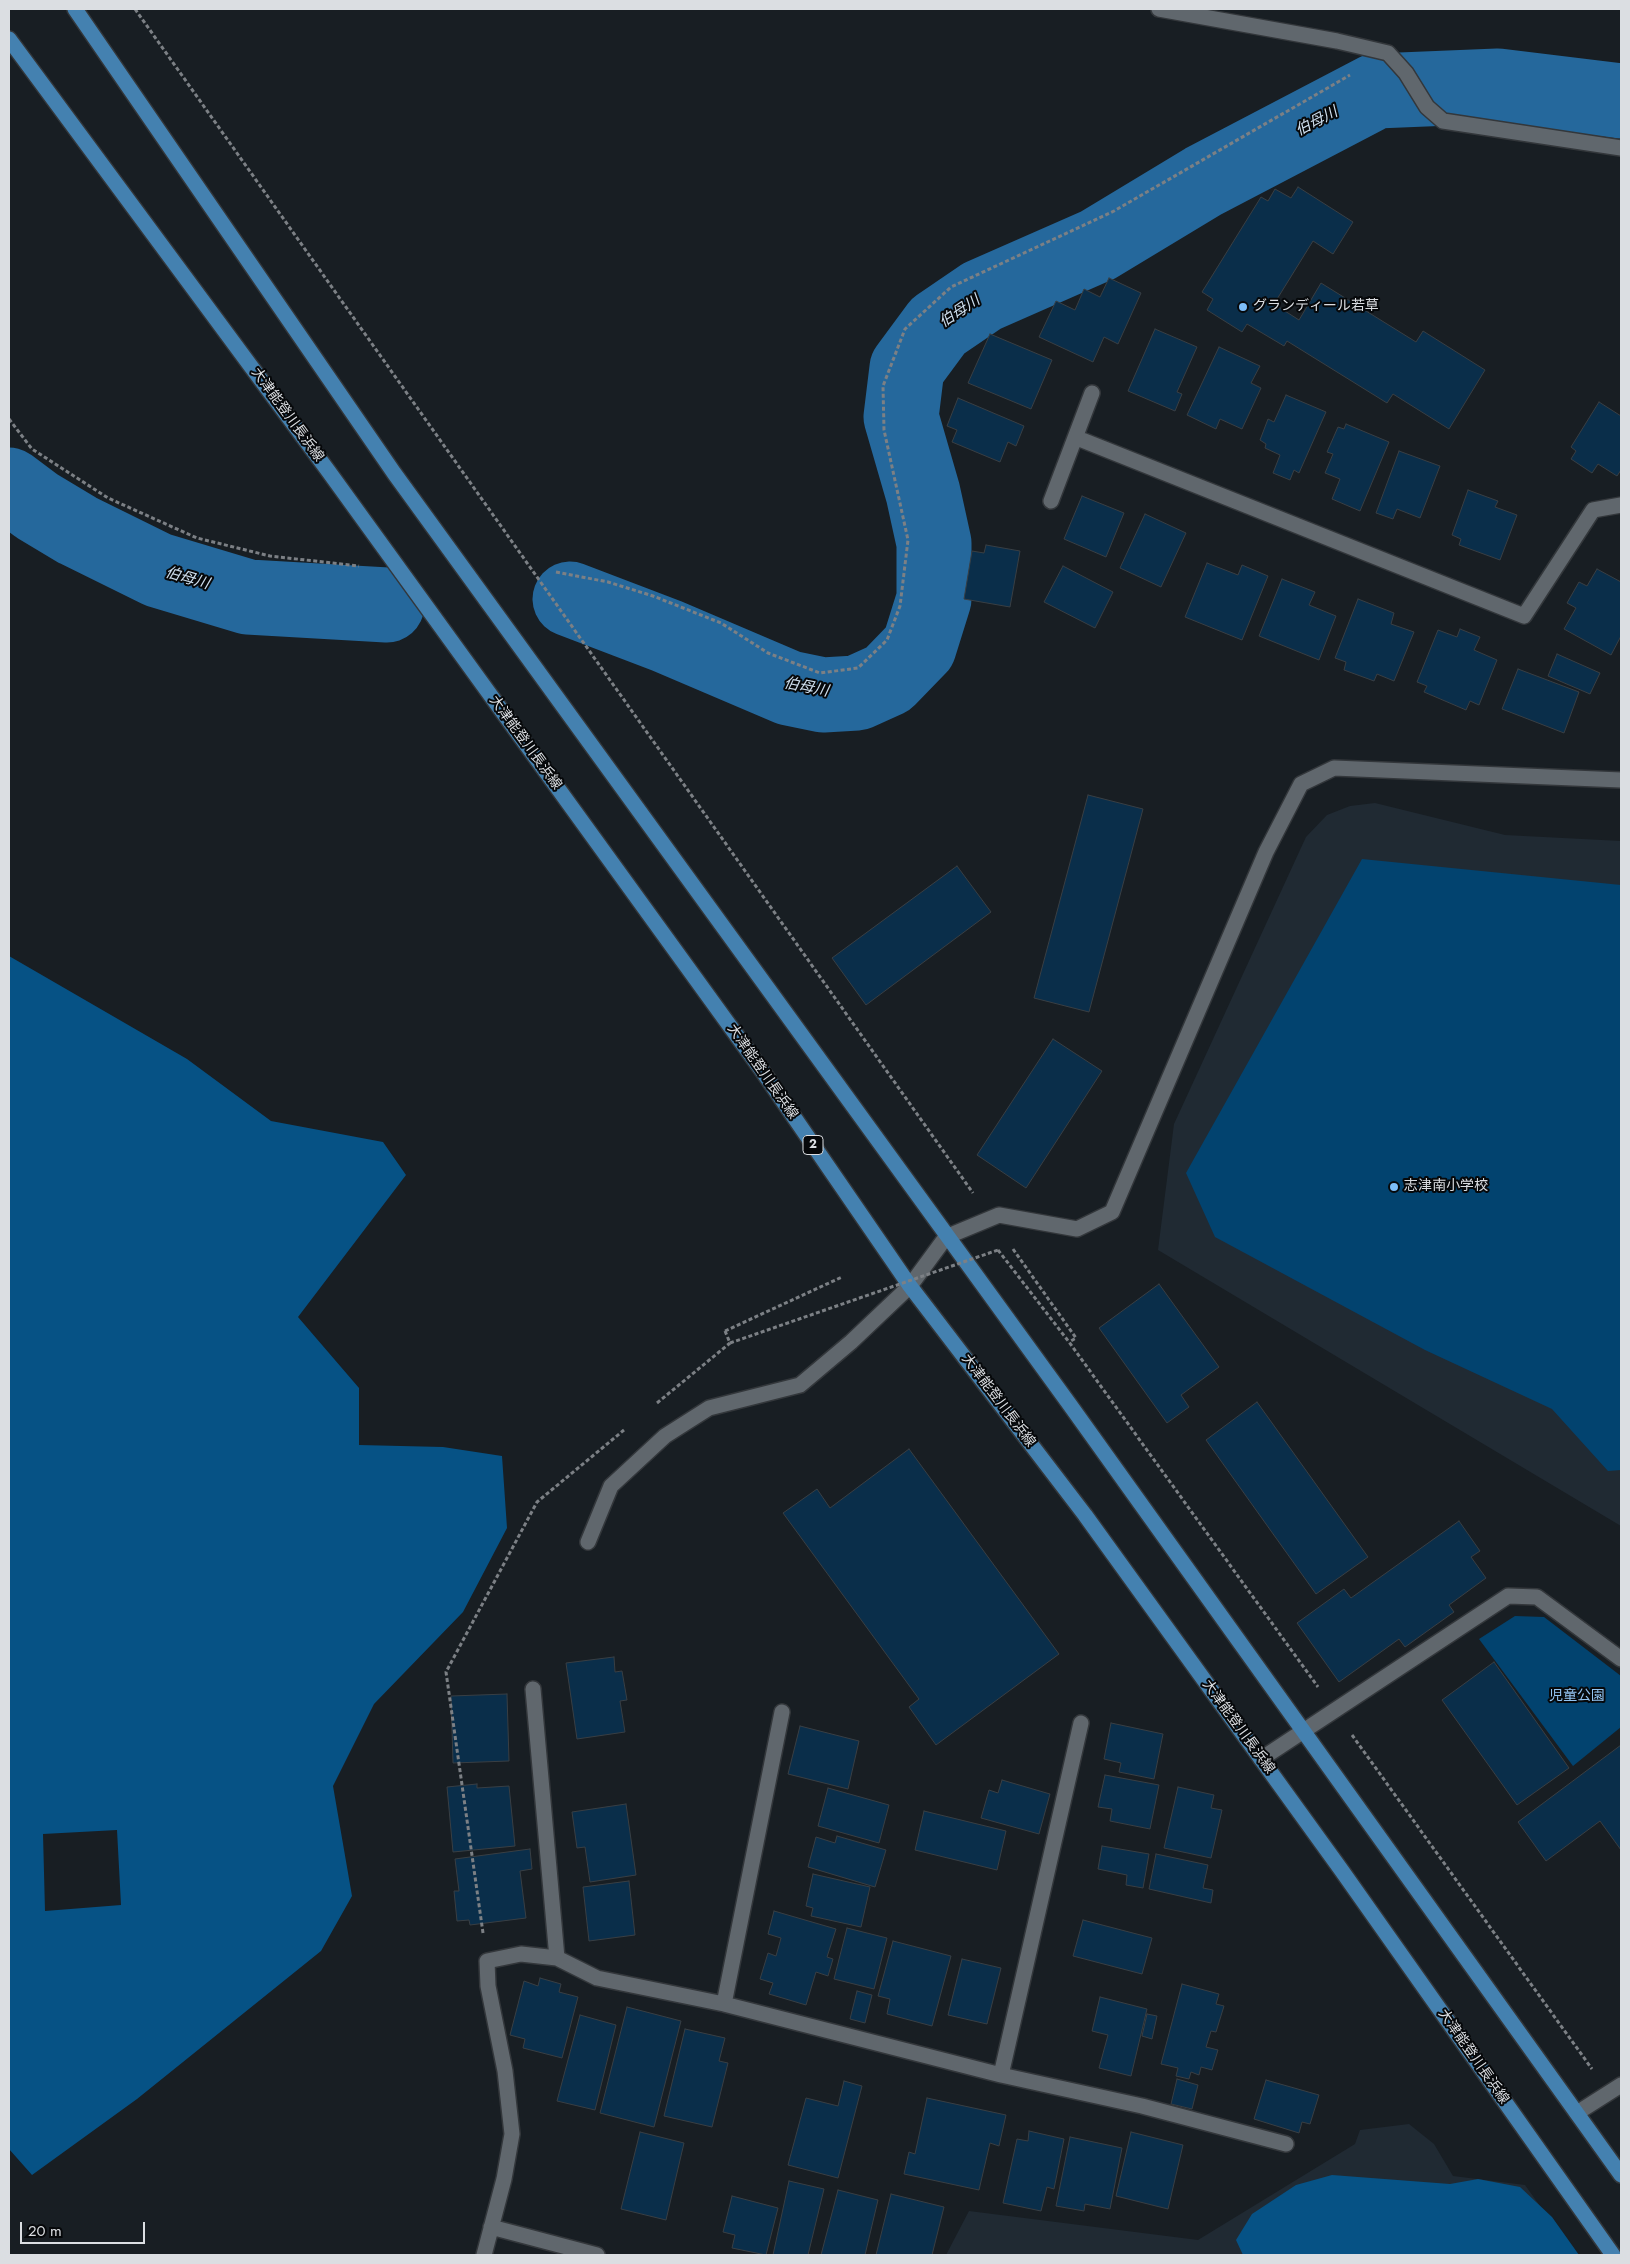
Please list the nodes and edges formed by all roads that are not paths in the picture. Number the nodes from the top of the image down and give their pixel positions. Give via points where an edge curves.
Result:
1 (75, 9) edge
2 (1159, 9) edge
3 (9, 39) edge
4 (1621, 148) edge
5 (1092, 393) dead end
6 (1077, 438) junction
7 (1051, 502) dead end
8 (1621, 505) edge
9 (1621, 780) edge
10 (946, 1236) junction
11 (910, 1286) junction
12 (588, 1542) dead end
13 (1621, 1659) edge
14 (533, 1689) dead end
15 (782, 1712) dead end
16 (1081, 1723) dead end
17 (1303, 1730) junction
18 (1261, 1759) junction
19 (557, 1958) junction
20 (724, 2004) junction
21 (1001, 2075) junction
22 (1621, 2085) edge
23 (1577, 2113) junction
24 (1286, 2144) dead end
25 (1621, 2175) edge
26 (491, 2227) junction
27 (484, 2255) edge
28 (597, 2255) edge
29 (1613, 2255) edge

1 - 10 main road via 394,473
2 - 4 street via 1388,53 1406,73 1427,107 1443,122
3 - 11 main road, 大津能登川長浜線 / 2 via 329,472 761,1069
5 - 6 street
6 - 7 street
6 - 8 street via 1524,616 1593,510
9 - 10 street via 1334,768 1301,784 1266,852 1112,1212 1077,1228 999,1215
10 - 11 street
10 - 17 main road
11 - 12 street via 852,1342 800,1385 709,1408 665,1436 611,1486
11 - 18 main road, 大津能登川長浜線 / 2 via 1085,1515
13 - 17 street via 1538,1597 1508,1596
14 - 19 street
15 - 20 street
16 - 21 street
17 - 18 street
17 - 23 main road
18 - 29 main road, 大津能登川長浜線 / 2
19 - 20 street via 597,1978
19 - 26 street via 521,1954 486,1961 512,2134
20 - 21 street
21 - 24 street via 1142,2106
22 - 23 street
23 - 25 main road
26 - 27 street
26 - 28 street

